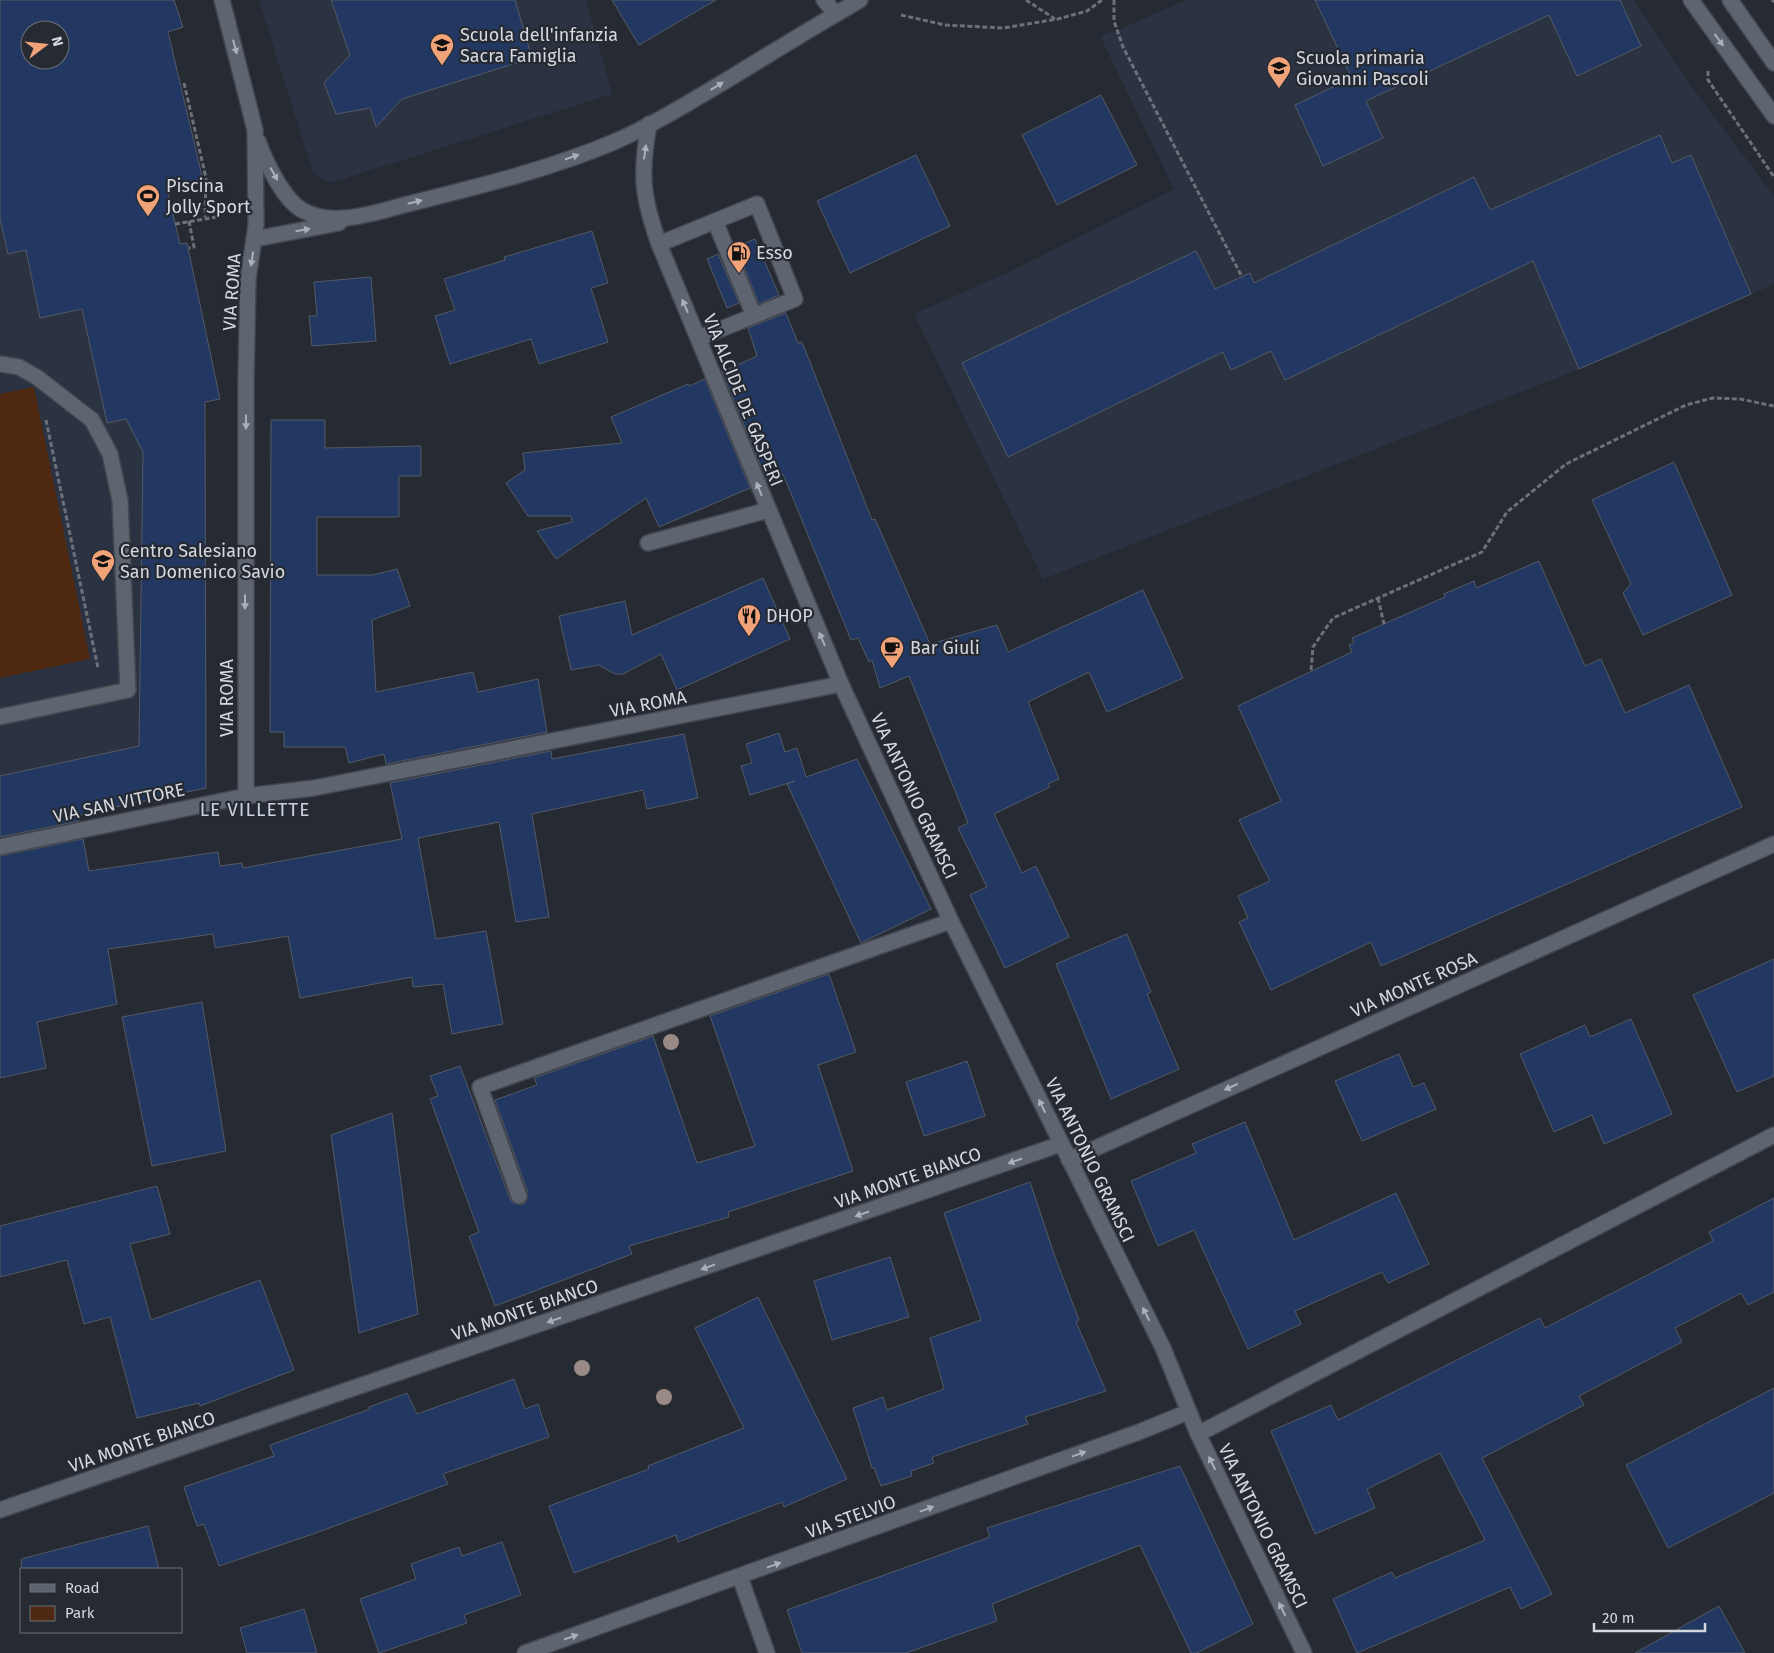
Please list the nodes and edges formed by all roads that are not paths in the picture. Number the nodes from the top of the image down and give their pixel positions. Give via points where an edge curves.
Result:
1 (222, 0) edge
2 (824, 0) edge
3 (860, 0) edge
4 (1691, 0) edge
5 (1730, 0) edge
6 (836, 14) junction
7 (1774, 64) edge
8 (1774, 116) edge
9 (649, 124) junction
10 (255, 130) junction
11 (363, 215) junction
12 (715, 221) junction
13 (255, 239) junction
14 (659, 244) junction
15 (754, 316) junction
16 (698, 338) junction
17 (0, 364) edge
18 (768, 510) junction
19 (648, 542) dead end
20 (841, 684) junction
21 (0, 717) edge
22 (246, 796) junction
23 (1774, 844) edge
24 (0, 847) edge
25 (951, 921) junction
26 (1774, 1135) edge
27 (1061, 1144) junction
28 (1069, 1160) junction
29 (519, 1196) dead end
30 (1188, 1412) junction
31 (1198, 1434) junction
32 (0, 1510) edge
33 (740, 1577) junction
34 (526, 1653) edge
35 (767, 1653) edge
36 (1304, 1653) edge

1 -> 10 street, VIA ROMA
2 - 6 street
3 - 6 street
4 -> 8 street
5 - 7 street
9 -> 6 street
11 -> 9 street via 468,190 537,169 614,142
14 -> 9 street, VIA ALCIDE DE GASPERI via 647,210 642,180
10 -> 11 street via 275,178 301,210 332,218
10 - 13 street, VIA ROMA
13 -> 11 street
12 - 14 street
12 - 15 street
12 - 15 street via 757,204 796,299
13 -> 22 street, VIA ROMA via 248,279 246,379
16 -> 14 street, VIA ALCIDE DE GASPERI
15 - 16 street
18 -> 16 street, VIA ALCIDE DE GASPERI
17 - 21 street via 18,367 38,378 92,420 110,454 120,500 128,690
18 - 19 street
20 -> 18 street, VIA ALCIDE DE GASPERI
20 - 22 street, VIA ROMA via 314,788
20 - 25 street, VIA ANTONIO GRAMSCI
22 - 24 street, VIA SAN VITTORE
23 -> 28 street, VIA MONTE ROSA
27 -> 25 street, VIA ANTONIO GRAMSCI
25 - 29 street via 480,1087
26 - 31 street
27 - 28 street, VIA ANTONIO GRAMSCI
27 -> 32 street, VIA MONTE BIANCO
30 -> 28 street, VIA ANTONIO GRAMSCI via 1163,1348
30 - 31 street, VIA ANTONIO GRAMSCI
33 -> 30 street, VIA STELVIO
36 -> 31 street, VIA ANTONIO GRAMSCI
34 -> 33 street, VIA STELVIO
33 - 35 street

